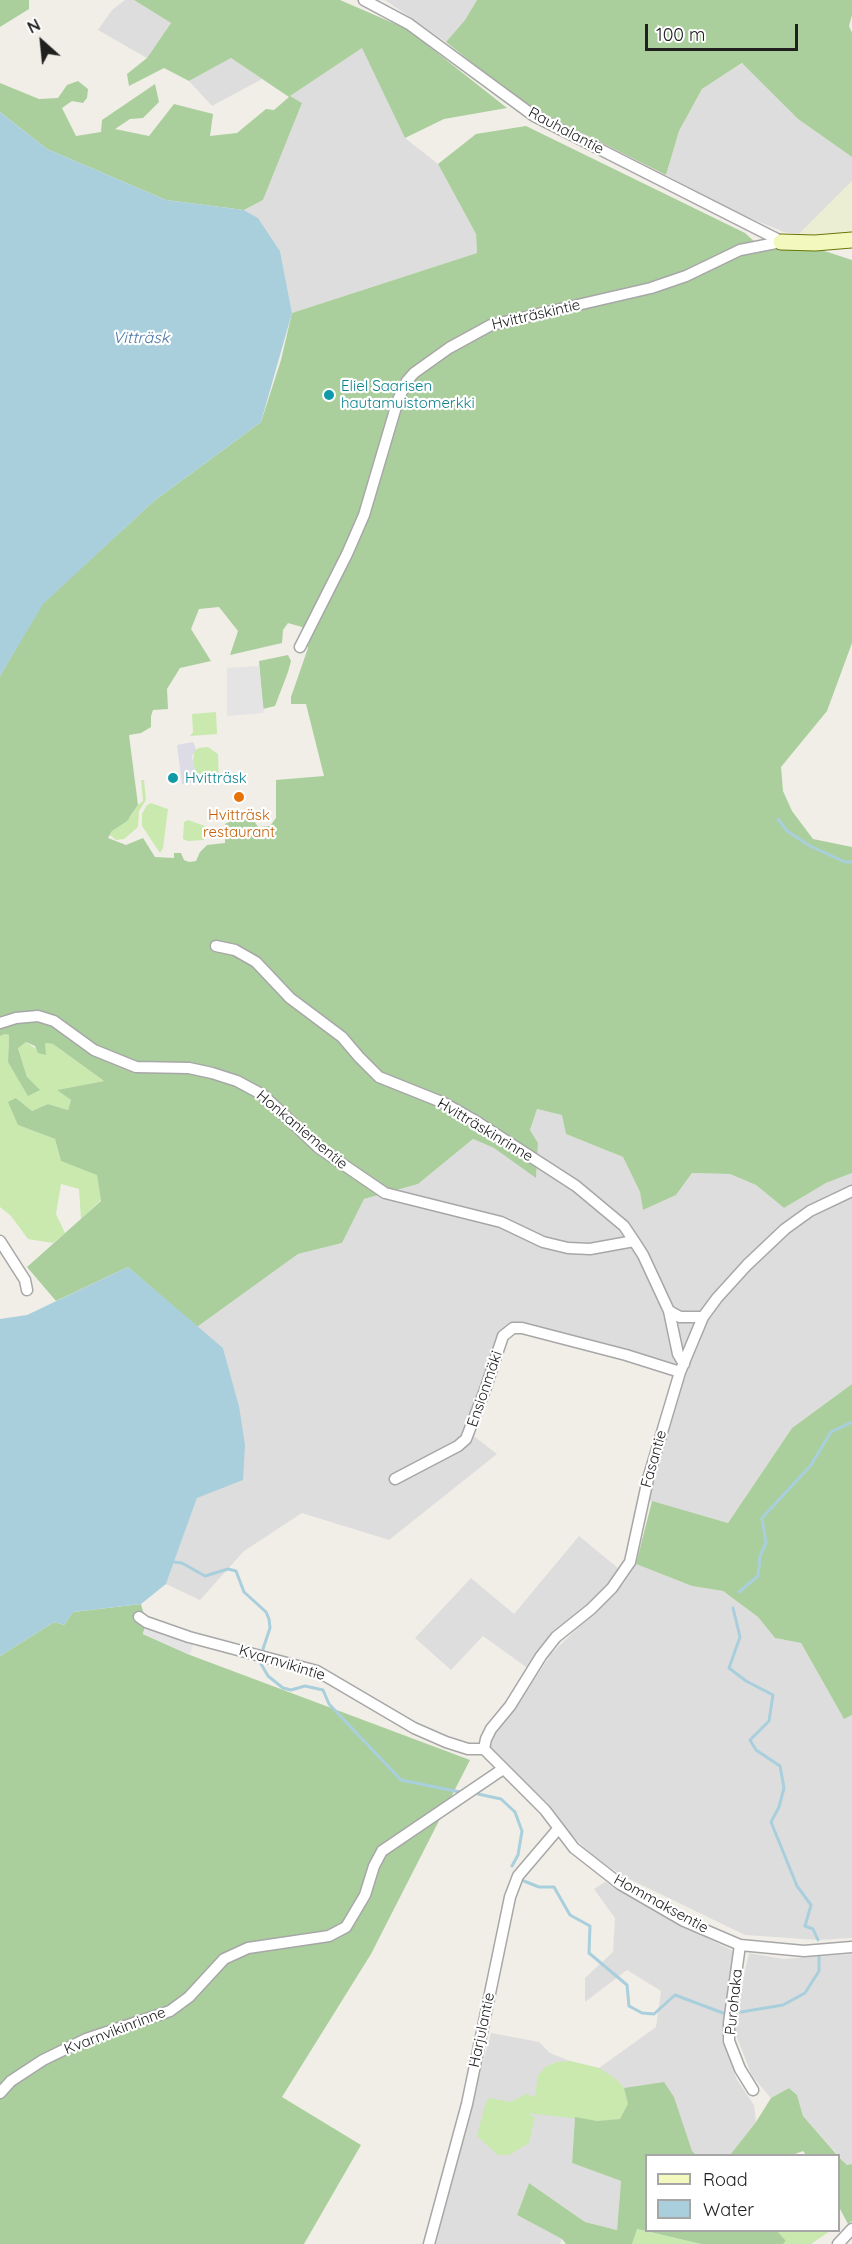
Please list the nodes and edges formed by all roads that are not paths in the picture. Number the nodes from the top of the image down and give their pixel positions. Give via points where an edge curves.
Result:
1 (364, 0) edge
2 (852, 240) edge
3 (781, 242) junction
4 (300, 647) dead end
5 (216, 946) dead end
6 (0, 1023) edge
7 (852, 1191) edge
8 (0, 1241) edge
9 (634, 1241) junction
10 (27, 1290) dead end
11 (669, 1311) junction
12 (703, 1317) junction
13 (682, 1368) junction
14 (395, 1479) dead end
15 (139, 1617) dead end
16 (484, 1749) junction
17 (503, 1769) junction
18 (558, 1829) junction
19 (740, 1945) junction
20 (852, 1947) edge
21 (753, 2090) dead end
22 (0, 2093) edge
23 (852, 2229) edge
24 (429, 2244) edge
25 (838, 2244) edge

1 - 3 street, Rauhalantie via 409,24 534,116
2 - 3 street, Hvitträskintie
3 - 4 street, Hvitträskintie via 740,250 651,288 491,325 449,348 414,374 398,400 364,515
5 - 9 street, Hvitträskinrinne via 235,950 256,962 290,998 342,1037 379,1077 444,1103 474,1120 576,1186 624,1226
6 - 9 street, Honkaniementie via 38,1016 54,1021 94,1050 136,1067 189,1068 237,1081 263,1095 319,1148 385,1194 501,1222 543,1242 568,1248 590,1249
7 - 12 street, Fasantie via 810,1211 785,1229 747,1265
8 - 10 street via 25,1280
9 - 11 street
11 - 12 street via 680,1317
11 - 13 street
12 - 13 street, Fasantie
13 - 14 street, Ensionmäki via 513,1328 503,1336 466,1439
13 - 16 street, Fasantie via 648,1479 630,1562 591,1609 556,1637 541,1656 491,1729
15 - 16 street, Kvarnvikintie via 189,1637 317,1671 414,1728 468,1749
16 - 17 street, Hommaksentie
17 - 18 street, Hommaksentie via 544,1809
17 - 22 street, Kvarnvikinrinne via 382,1851 365,1895 346,1927 329,1936 248,1948 224,1959 189,1997 170,2011 86,2039 43,2060
18 - 19 street, Hommaksentie via 574,1848 620,1884 684,1920
18 - 24 street, Harjulantie via 518,1876 510,1897 467,2103
19 - 20 street, Hommaksentie via 804,1951
19 - 21 street, Purohaka via 729,2041
23 - 25 street

